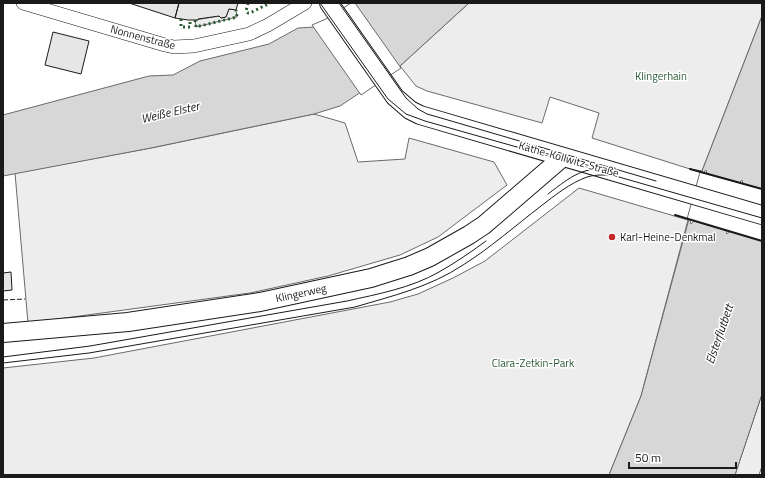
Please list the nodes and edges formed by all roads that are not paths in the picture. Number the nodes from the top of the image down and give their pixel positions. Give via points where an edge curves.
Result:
1 (24, 3) edge
2 (305, 3) edge
3 (331, 6) edge
4 (563, 157) junction
5 (762, 215) edge
6 (3, 333) edge

1 - 2 street, Nonnenstraße via 165,45 185,47 249,34
3 - 4 main road, Käthe-Kollwitz-Straße via 402,104 420,115
4 - 5 main road, Käthe-Kollwitz-Straße
4 - 6 main road, Klingerweg via 470,235 430,257 371,278 260,302 128,322

